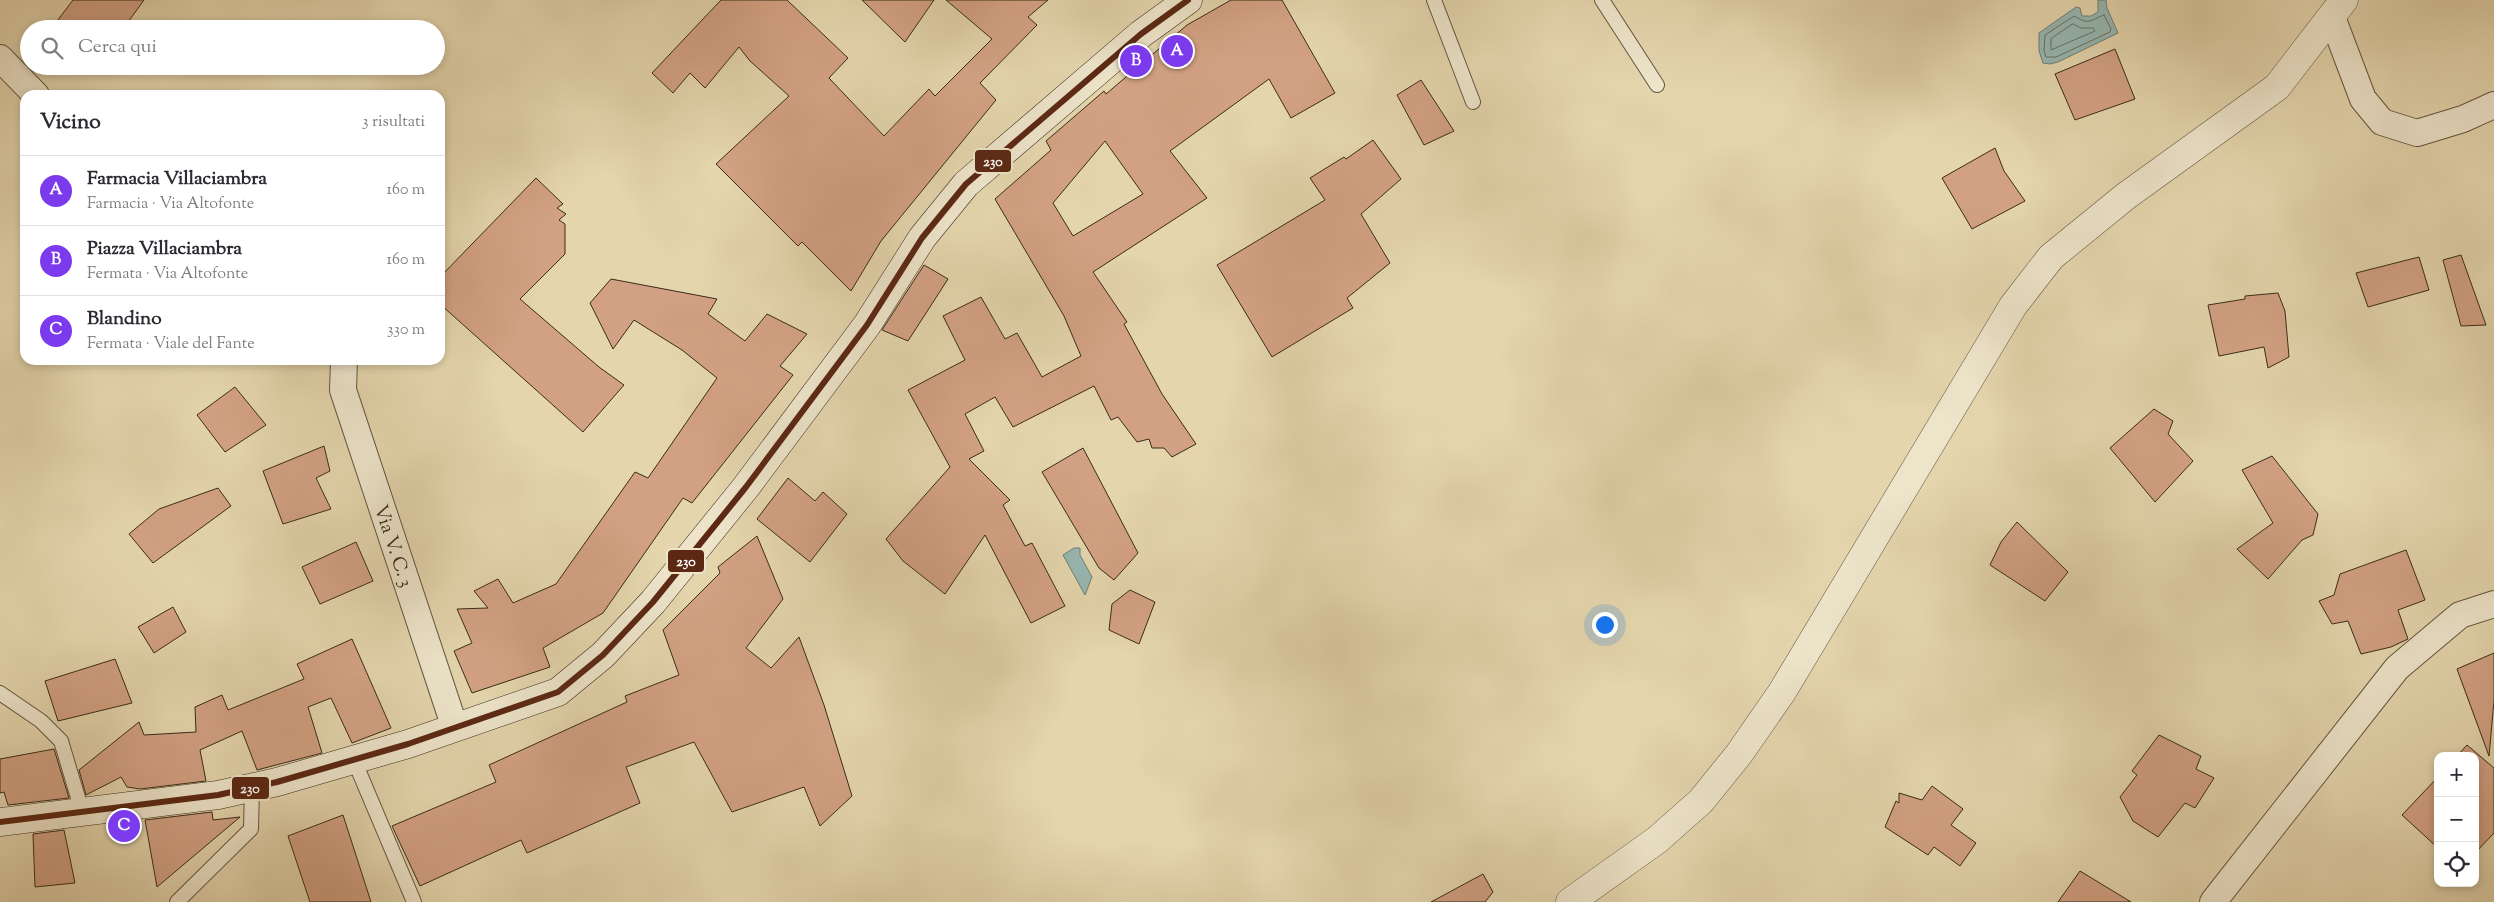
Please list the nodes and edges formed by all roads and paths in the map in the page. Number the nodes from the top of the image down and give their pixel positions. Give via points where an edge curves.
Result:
1 (1188, 0) edge
2 (1434, 0) edge
3 (1602, 0) edge
4 (2338, 8) edge
5 (0, 58) edge
6 (1657, 85) dead end
7 (31, 90) edge
8 (1473, 102) dead end
9 (2494, 105) edge
10 (344, 365) edge
11 (2494, 604) edge
12 (0, 693) edge
13 (455, 728) junction
14 (354, 760) junction
15 (252, 787) junction
16 (82, 812) junction
17 (0, 822) edge
18 (177, 902) edge
19 (414, 902) edge
20 (1570, 902) edge
21 (2213, 902) edge

1 - 13 main road via 1141,34 966,184 922,238 867,325 746,486 653,602 603,655 558,692
2 - 8 lane
3 - 6 lane
4 - 9 street via 2363,98 2382,122 2417,133 2463,119
4 - 20 main road via 2277,87 2126,196 2051,257 2013,306 1782,692 1739,754 1702,801 1657,840
5 - 7 street
10 - 13 street, Via V. C. 3 via 342,390
11 - 21 street via 2460,615 2397,668
12 - 16 lane via 41,721 61,741
13 - 14 main road
14 - 15 main road
14 - 19 lane
15 - 16 main road via 218,795
15 - 18 lane via 251,830
16 - 17 main road

